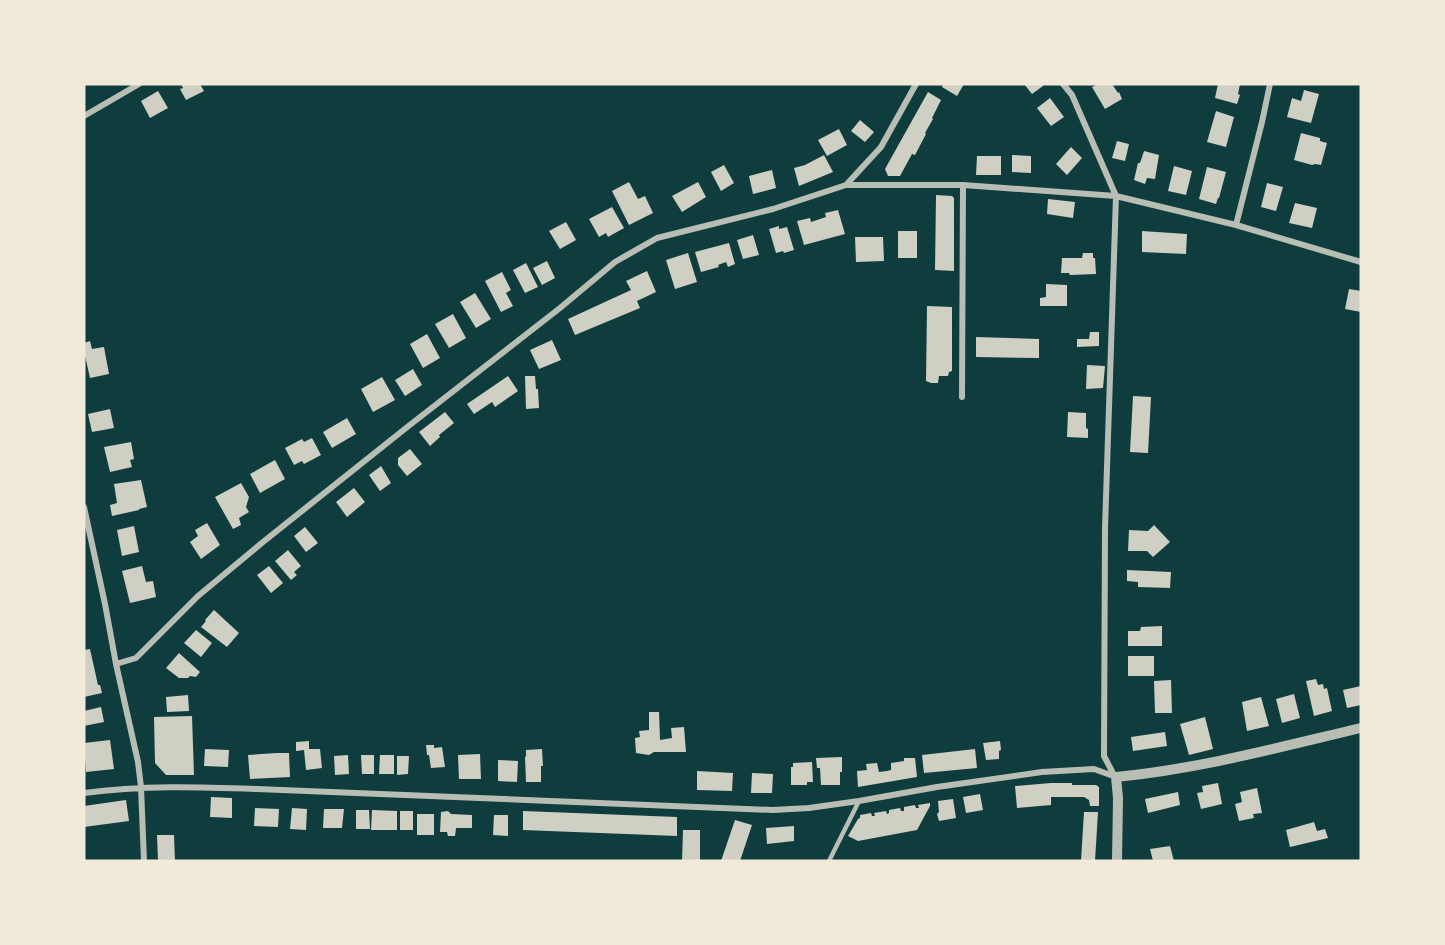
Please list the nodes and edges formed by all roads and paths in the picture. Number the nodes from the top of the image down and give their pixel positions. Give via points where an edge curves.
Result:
1 (139, 84) edge
2 (916, 84) edge
3 (1063, 84) edge
4 (1270, 84) edge
5 (84, 116) edge
6 (846, 185) junction
7 (963, 185) junction
8 (1116, 196) junction
9 (1236, 225) junction
10 (1361, 262) edge
11 (962, 397) dead end
12 (84, 507) edge
13 (116, 664) junction
14 (1361, 728) edge
15 (1116, 777) junction
16 (141, 787) junction
17 (84, 793) edge
18 (859, 801) junction
19 (144, 861) edge
20 (829, 861) edge
21 (1117, 861) edge

1 - 5 street
2 - 6 street via 881,147
3 - 8 street via 1072,95
4 - 9 street
6 - 7 street
6 - 13 street via 773,209 657,238 615,262 263,542 198,596 136,658
7 - 8 street
7 - 11 street
8 - 9 street
8 - 15 street via 1105,528 1104,756
9 - 10 street
12 - 13 street
13 - 16 street
14 - 15 street via 1193,767
15 - 18 street via 1094,769 1042,772
15 - 21 street
16 - 17 street
16 - 18 street via 773,810
16 - 19 street
18 - 20 lane

